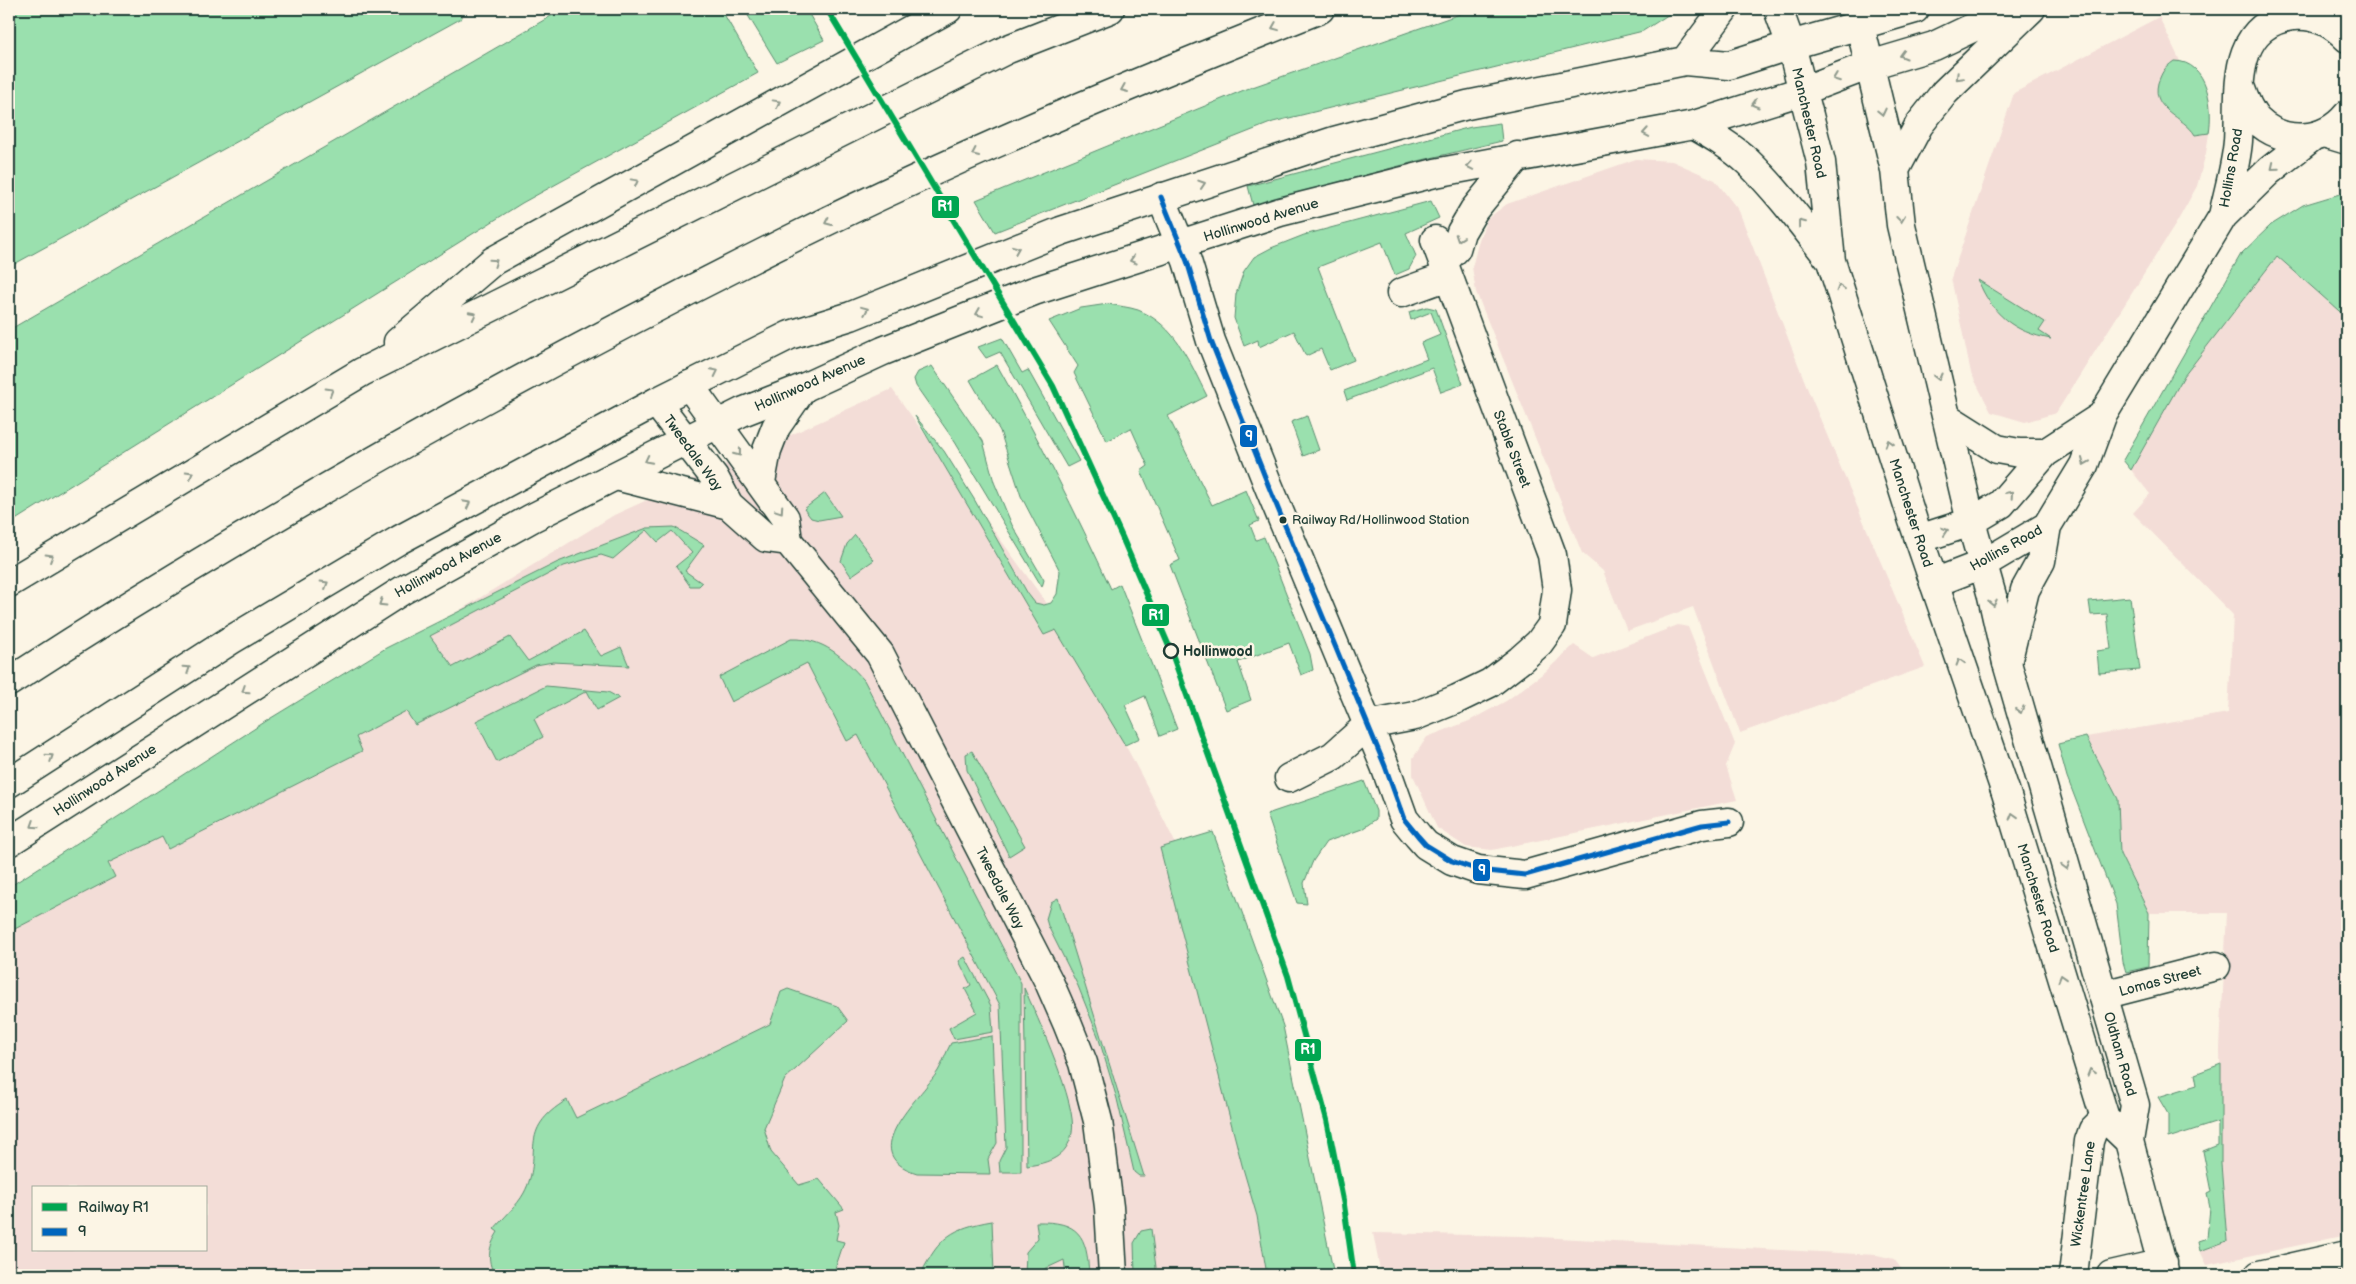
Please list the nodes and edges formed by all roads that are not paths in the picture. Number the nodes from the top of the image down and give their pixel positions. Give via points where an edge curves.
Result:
1 (948, 9) edge
2 (1110, 9) edge
3 (1320, 9) edge
4 (1724, 9) edge
5 (1778, 9) edge
6 (1915, 9) edge
7 (2012, 9) edge
8 (2031, 9) edge
9 (2344, 9) edge
10 (2279, 15) edge
11 (1858, 17) edge
12 (2347, 23) edge
13 (1987, 33) junction
14 (2347, 38) edge
15 (1791, 44) junction
16 (1685, 60) junction
17 (1870, 65) junction
18 (1802, 90) junction
19 (2240, 90) junction
20 (2347, 115) edge
21 (1694, 125) junction
22 (2328, 136) edge
23 (1518, 156) junction
24 (1895, 170) junction
25 (1160, 197) junction
26 (2223, 216) junction
27 (1180, 246) junction
28 (1442, 260) junction
29 (1831, 261) junction
30 (1401, 293) dead end
31 (362, 372) junction
32 (689, 385) junction
33 (803, 388) junction
34 (656, 402) junction
35 (2102, 416) junction
36 (1948, 418) junction
37 (717, 425) junction
38 (686, 440) junction
39 (2045, 453) junction
40 (616, 476) junction
41 (761, 482) junction
42 (729, 505) junction
43 (1970, 522) junction
44 (2047, 526) junction
45 (1920, 539) junction
46 (788, 541) junction
47 (1983, 564) junction
48 (9, 582) edge
49 (1934, 583) junction
50 (2007, 663) junction
51 (9, 682) edge
52 (1368, 725) junction
53 (1289, 778) dead end
54 (9, 783) edge
55 (1729, 822) dead end
56 (9, 842) edge
57 (2216, 966) dead end
58 (2103, 996) junction
59 (2072, 1011) joint
60 (2105, 1118) junction
61 (2129, 1142) junction
62 (2347, 1255) edge
63 (2164, 1269) edge
64 (1113, 1275) edge
65 (2073, 1275) edge
66 (2111, 1275) edge
67 (2259, 1275) edge

31 -> 1 main road via 493,261
31 -> 2 main road via 1008,49
3 -> 51 main road via 1010,137 805,232 564,356 278,514
4 - 16 main road
5 - 15 main road, Manchester Road
6 - 11 main road
7 - 13 main road, Hollinwood Avenue
8 - 13 main road
9 - 12 main road
10 - 14 main road, Hollins Road via 2318,18 2337,28
10 - 19 main road, Hollins Road via 2256,35 2246,49 2239,76
11 - 15 main road
11 - 17 main road
13 -> 17 main road, Hollinwood Avenue
13 -> 24 main road via 1920,126
15 - 16 main road via 1729,66
15 - 18 main road, Manchester Road
25 -> 16 main road via 1334,141 1467,105
17 -> 18 main road, Hollinwood Avenue
17 -> 24 main road
18 -> 21 main road, Hollinwood Avenue
18 - 29 main road, Manchester Road via 1821,162
19 - 22 main road, Hollins Road via 2258,120 2272,130 2287,136
19 - 26 main road, Hollins Road via 2238,144
20 - 22 main road, Hollins Road
21 -> 23 main road, Hollinwood Avenue
29 -> 21 main road via 1748,162
22 -> 26 main road, Hollins Road via 2269,171
23 -> 27 main road, Hollinwood Avenue via 1280,212
23 -> 28 main road via 1474,210 1461,232 1456,249
24 -> 36 main road via 1901,225
25 - 27 main road
32 -> 25 main road via 790,336 851,316 1061,231
26 - 35 main road, Hollins Road
27 -> 33 main road, Hollinwood Avenue via 1034,291 883,351
27 - 52 main road via 1215,350
28 - 30 main road
28 - 52 main road, Stable Street via 1552,555 1557,590 1552,625 1532,649 1490,683 1415,716
45 -> 29 main road, Manchester Road
48 -> 31 main road
32 - 34 main road
32 - 37 main road, Tweedale Way
33 - 37 main road, Hollinwood Avenue
33 - 41 main road via 776,427 767,450
34 - 38 main road, Tweedale Way
54 -> 34 main road via 232,640 399,540
35 - 39 main road, Hollins Road
35 -> 44 main road, Hollins Road via 2084,465
36 - 39 main road via 1997,449
36 - 43 main road
37 - 38 main road, Hollinwood Avenue
37 -> 41 main road, Tweedale Way
38 -> 40 main road, Hollinwood Avenue
38 - 42 main road, Tweedale Way via 714,477
43 -> 39 main road, Hollins Road via 2001,504
40 - 42 main road, Tweedale Way
40 -> 56 main road, Hollinwood Avenue via 532,518 403,590
41 -> 46 main road, Tweedale Way via 785,518
42 - 46 main road, Tweedale Way via 766,538
45 -> 43 main road, Hollins Road
43 - 47 main road
44 - 47 main road, Hollins Road
44 - 50 main road via 2041,561 2025,590
45 - 49 main road, Manchester Road
46 - 64 main road, Tweedale Way via 880,654 1049,982 1083,1063 1098,1121 1109,1207
47 - 49 main road, Hollins Road
47 -> 50 main road
59 -> 49 main road, Manchester Road via 2006,793
50 -> 58 main road
52 - 53 main road via 1333,756
52 - 55 main road via 1404,819 1426,845 1452,861 1478,870 1525,875 1702,825
57 - 58 main road, Lomas Street
58 - 61 main road, Oldham Road via 2135,1105
60 -> 59 main road, Oldham Road
60 - 61 main road, Oldham Road
60 - 65 main road, Wickentree Lane via 2093,1130 2089,1141
61 - 63 main road, Oldham Road
62 - 67 main road
63 - 66 main road

